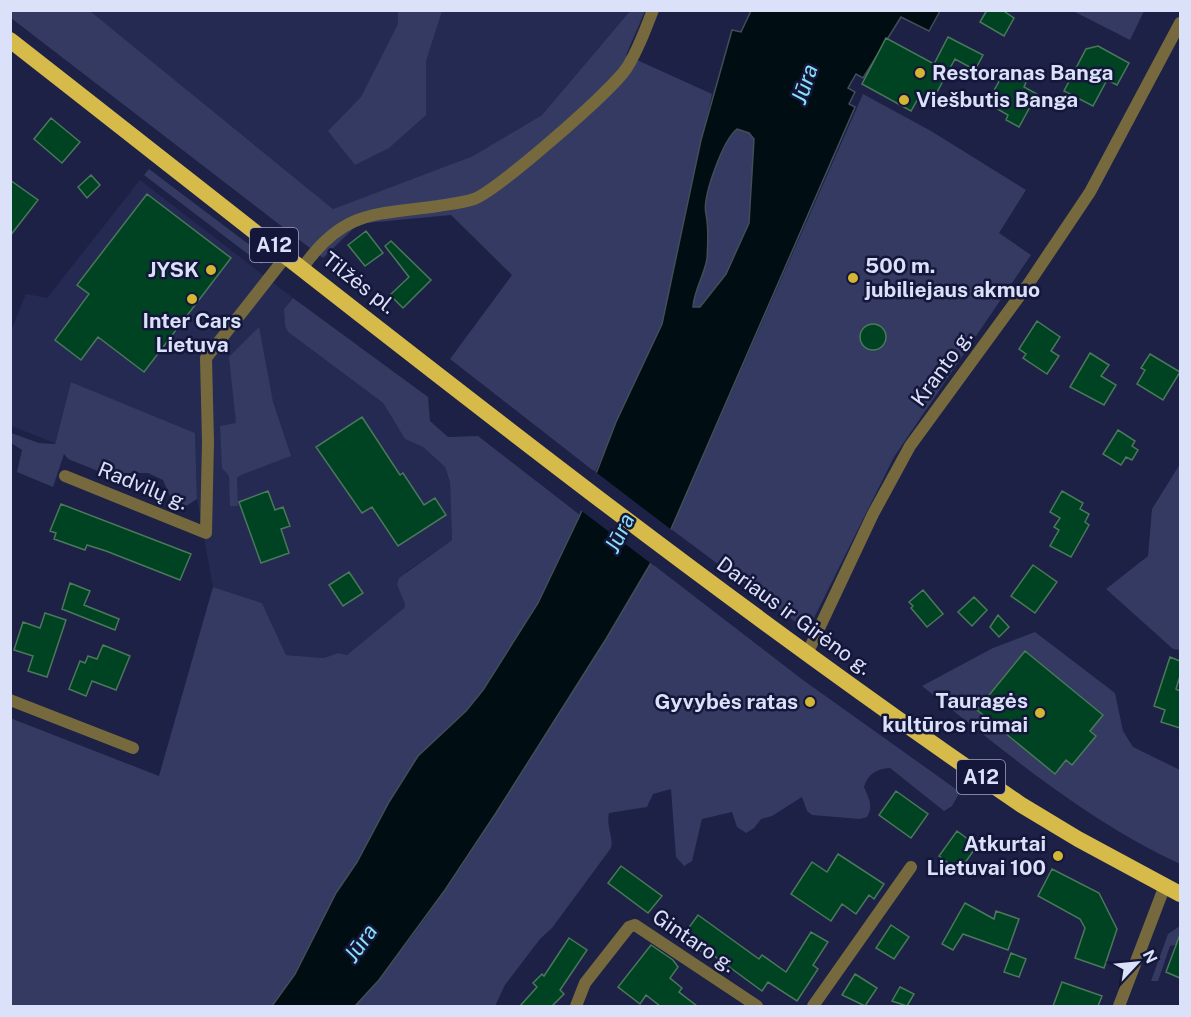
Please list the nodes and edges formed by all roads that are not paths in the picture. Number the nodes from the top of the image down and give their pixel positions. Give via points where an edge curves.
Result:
1 (653, 10) edge
2 (1180, 24) edge
3 (10, 40) edge
4 (287, 255) junction
5 (303, 267) junction
6 (65, 476) dead end
7 (686, 566) joint
8 (807, 654) junction
9 (10, 700) edge
10 (133, 748) dead end
11 (911, 867) dead end
12 (1164, 888) junction
13 (1180, 894) edge
14 (576, 1006) edge
15 (757, 1006) edge
16 (813, 1006) edge
17 (1119, 1006) edge

1 - 5 street via 626,70 580,116 487,193 463,202 359,217 323,241
2 - 8 street, Kranto g. via 1090,192 1029,283 909,446
3 - 4 highway, Tilžės pl. / A12
4 - 5 highway, Tilžės pl. / A12
4 - 6 street, Radvilų g. via 206,358 206,533
5 - 7 highway, Tilžės pl. / A12
7 - 8 highway, Dariaus ir Girėno g. / A12
8 - 12 highway, Dariaus ir Girėno g. / A12 via 1020,804
9 - 10 street
11 - 16 street
12 - 13 highway, Dariaus ir Girėno g. / A12
12 - 17 street
14 - 15 street, Gintaro g. via 585,983 629,927 635,925

